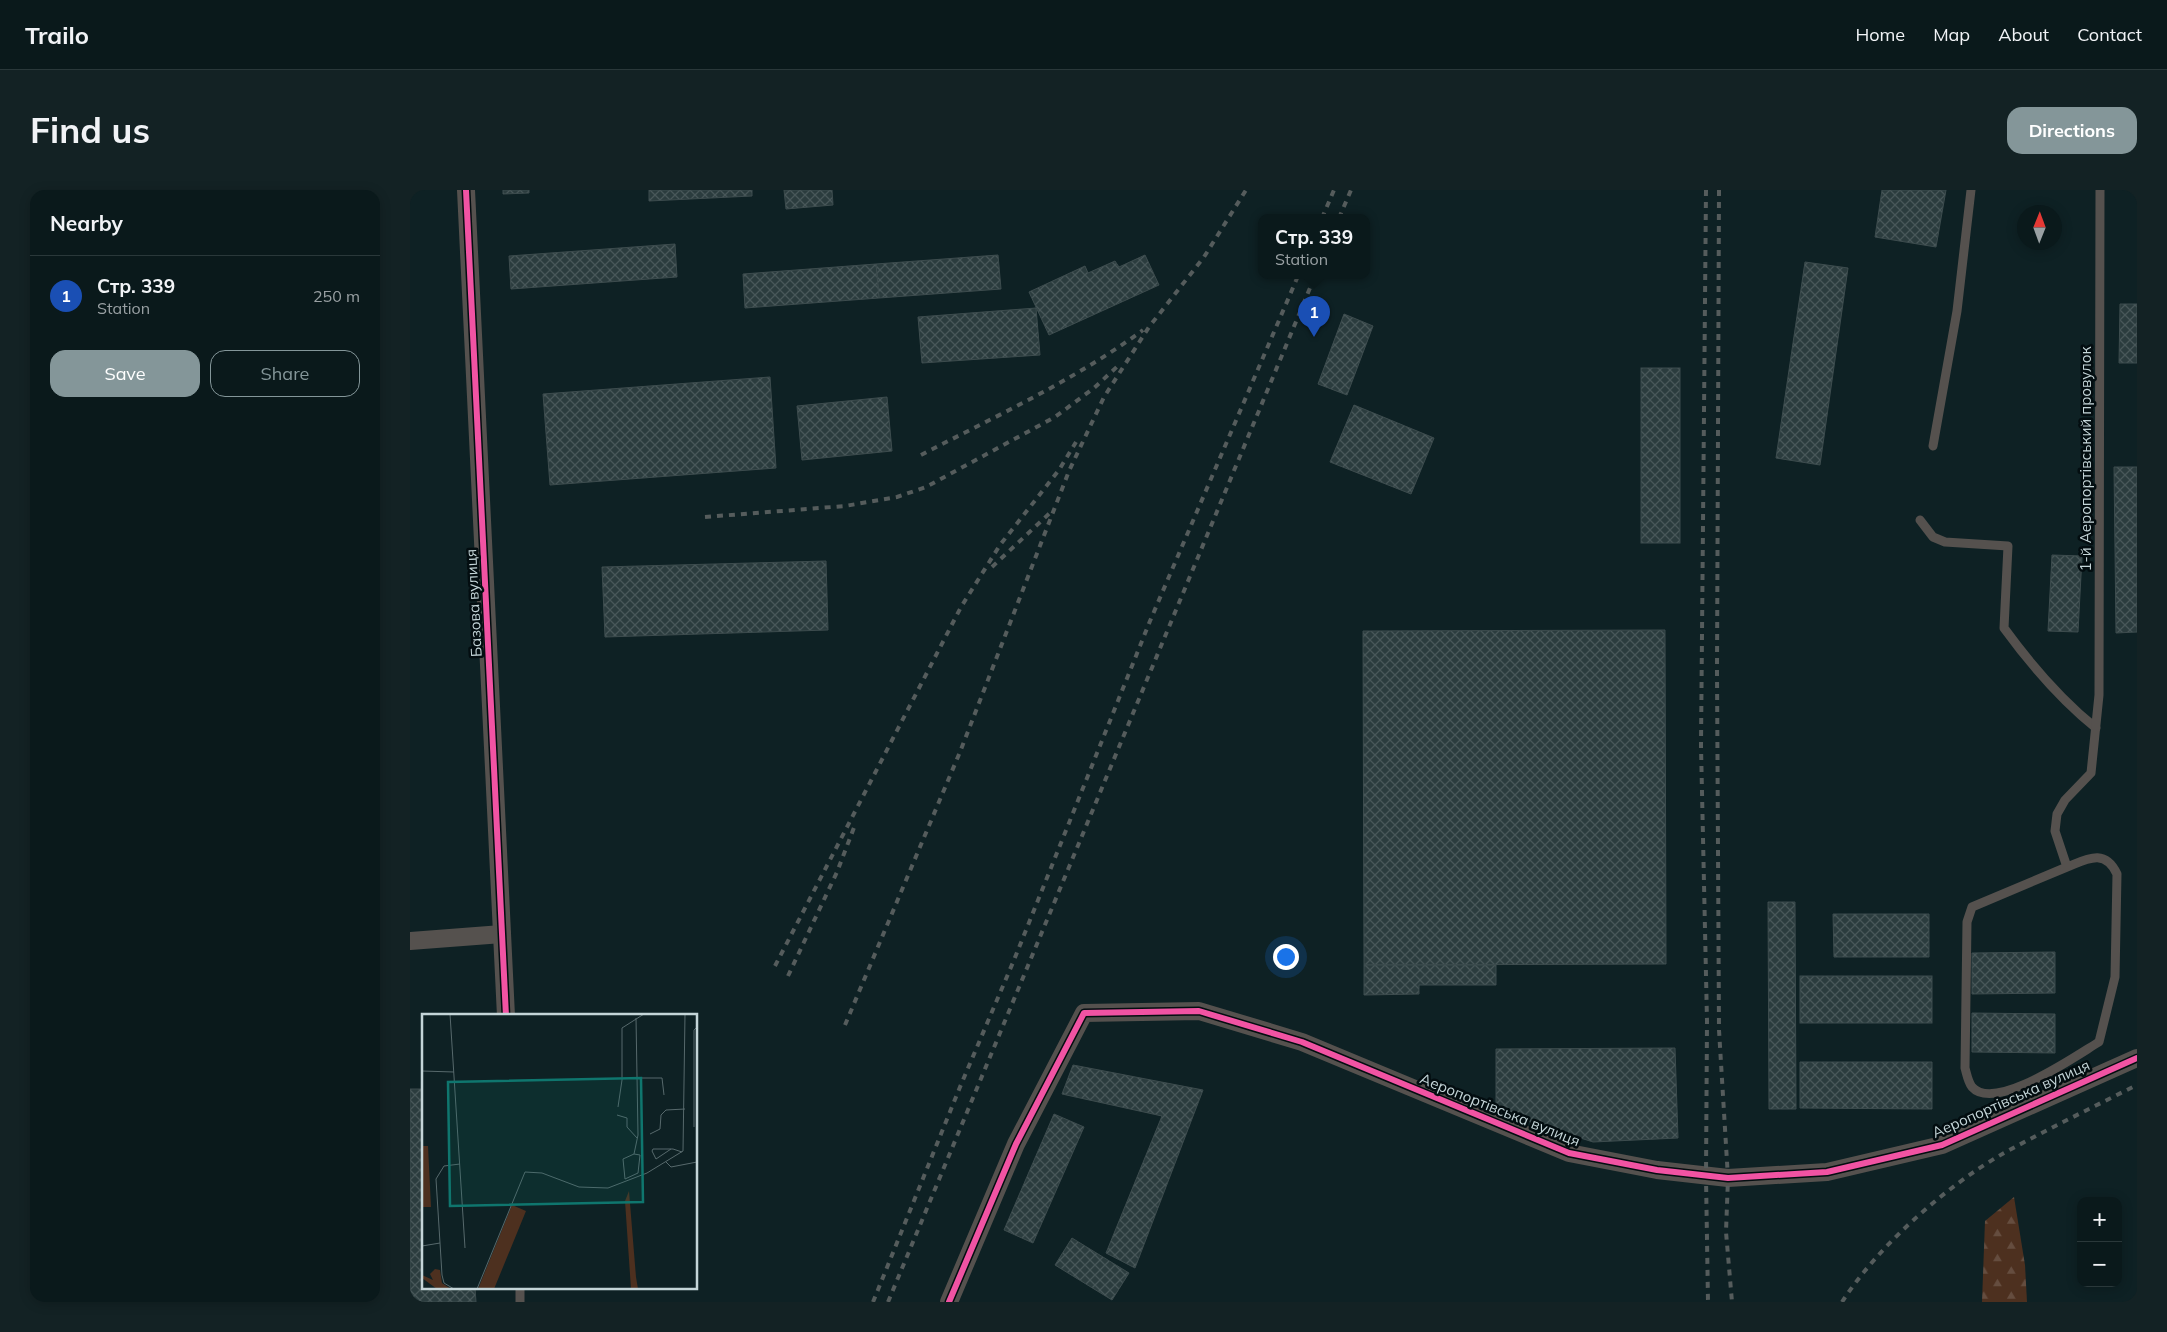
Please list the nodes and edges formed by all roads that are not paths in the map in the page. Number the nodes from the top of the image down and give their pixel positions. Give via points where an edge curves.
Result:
1 (466, 190) edge
2 (1971, 190) edge
3 (2100, 190) edge
4 (1933, 446) dead end
5 (1920, 520) dead end
6 (2096, 728) junction
7 (2067, 867) junction
8 (502, 934) junction
9 (410, 941) edge
10 (506, 1014) edge
11 (2137, 1058) edge
12 (949, 1302) edge

1 - 8 street, Базова вулиця
2 - 4 lane via 1957,311
3 - 6 lane, 1-й Аеропортівський провулок via 2099,695
5 - 6 lane via 1932,537 1945,542 2008,546 2004,628 2052,688
6 - 7 lane, 1-й Аеропортівський провулок via 2091,773 2065,800 2057,814 2055,831
7 - 7 lane via 1972,907 1968,914 1966,1068 1972,1088 1992,1094 2020,1086 2099,1042 2115,977 2117,874 2114,867 2100,857
8 - 9 street
8 - 10 street, Базова вулиця
11 - 12 street, Аеропортівська вулиця via 1942,1145 1827,1172 1728,1178 1657,1170 1568,1153 1302,1042 1199,1011 1084,1013 1016,1144

